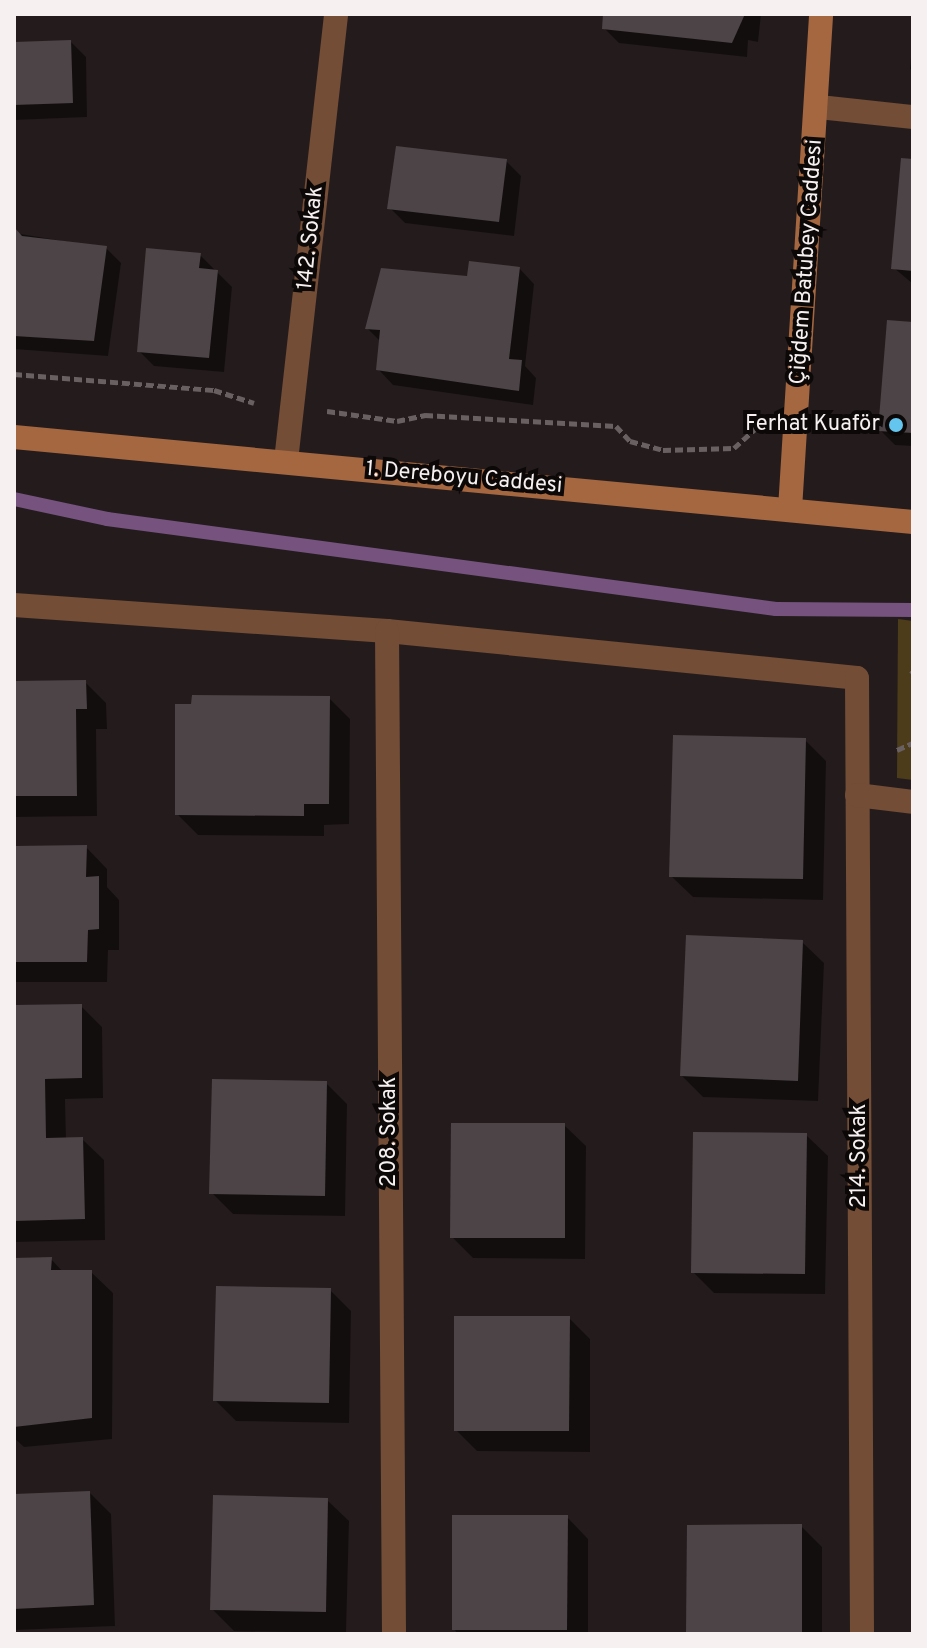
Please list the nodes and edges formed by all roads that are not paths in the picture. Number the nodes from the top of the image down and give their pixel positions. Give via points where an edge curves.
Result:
1 (336, 14) edge
2 (821, 14) edge
3 (819, 107) junction
4 (913, 117) edge
5 (14, 437) edge
6 (286, 461) junction
7 (790, 509) junction
8 (913, 522) edge
9 (14, 605) edge
10 (387, 631) junction
11 (857, 795) junction
12 (913, 802) edge
13 (394, 1634) edge
14 (862, 1634) edge

1 - 6 street, 142. Sokak
2 - 3 main road, Çiğdem Batubey Caddesi
3 - 4 street
3 - 7 main road, Çiğdem Batubey Caddesi
5 - 6 main road, 1. Dereboyu Caddesi
6 - 7 main road, 1. Dereboyu Caddesi
7 - 8 main road, 1. Dereboyu Caddesi
9 - 10 street
10 - 11 street, 214. Sokak via 857,678
10 - 13 street, 208. Sokak
11 - 12 street
11 - 14 street, 214. Sokak

